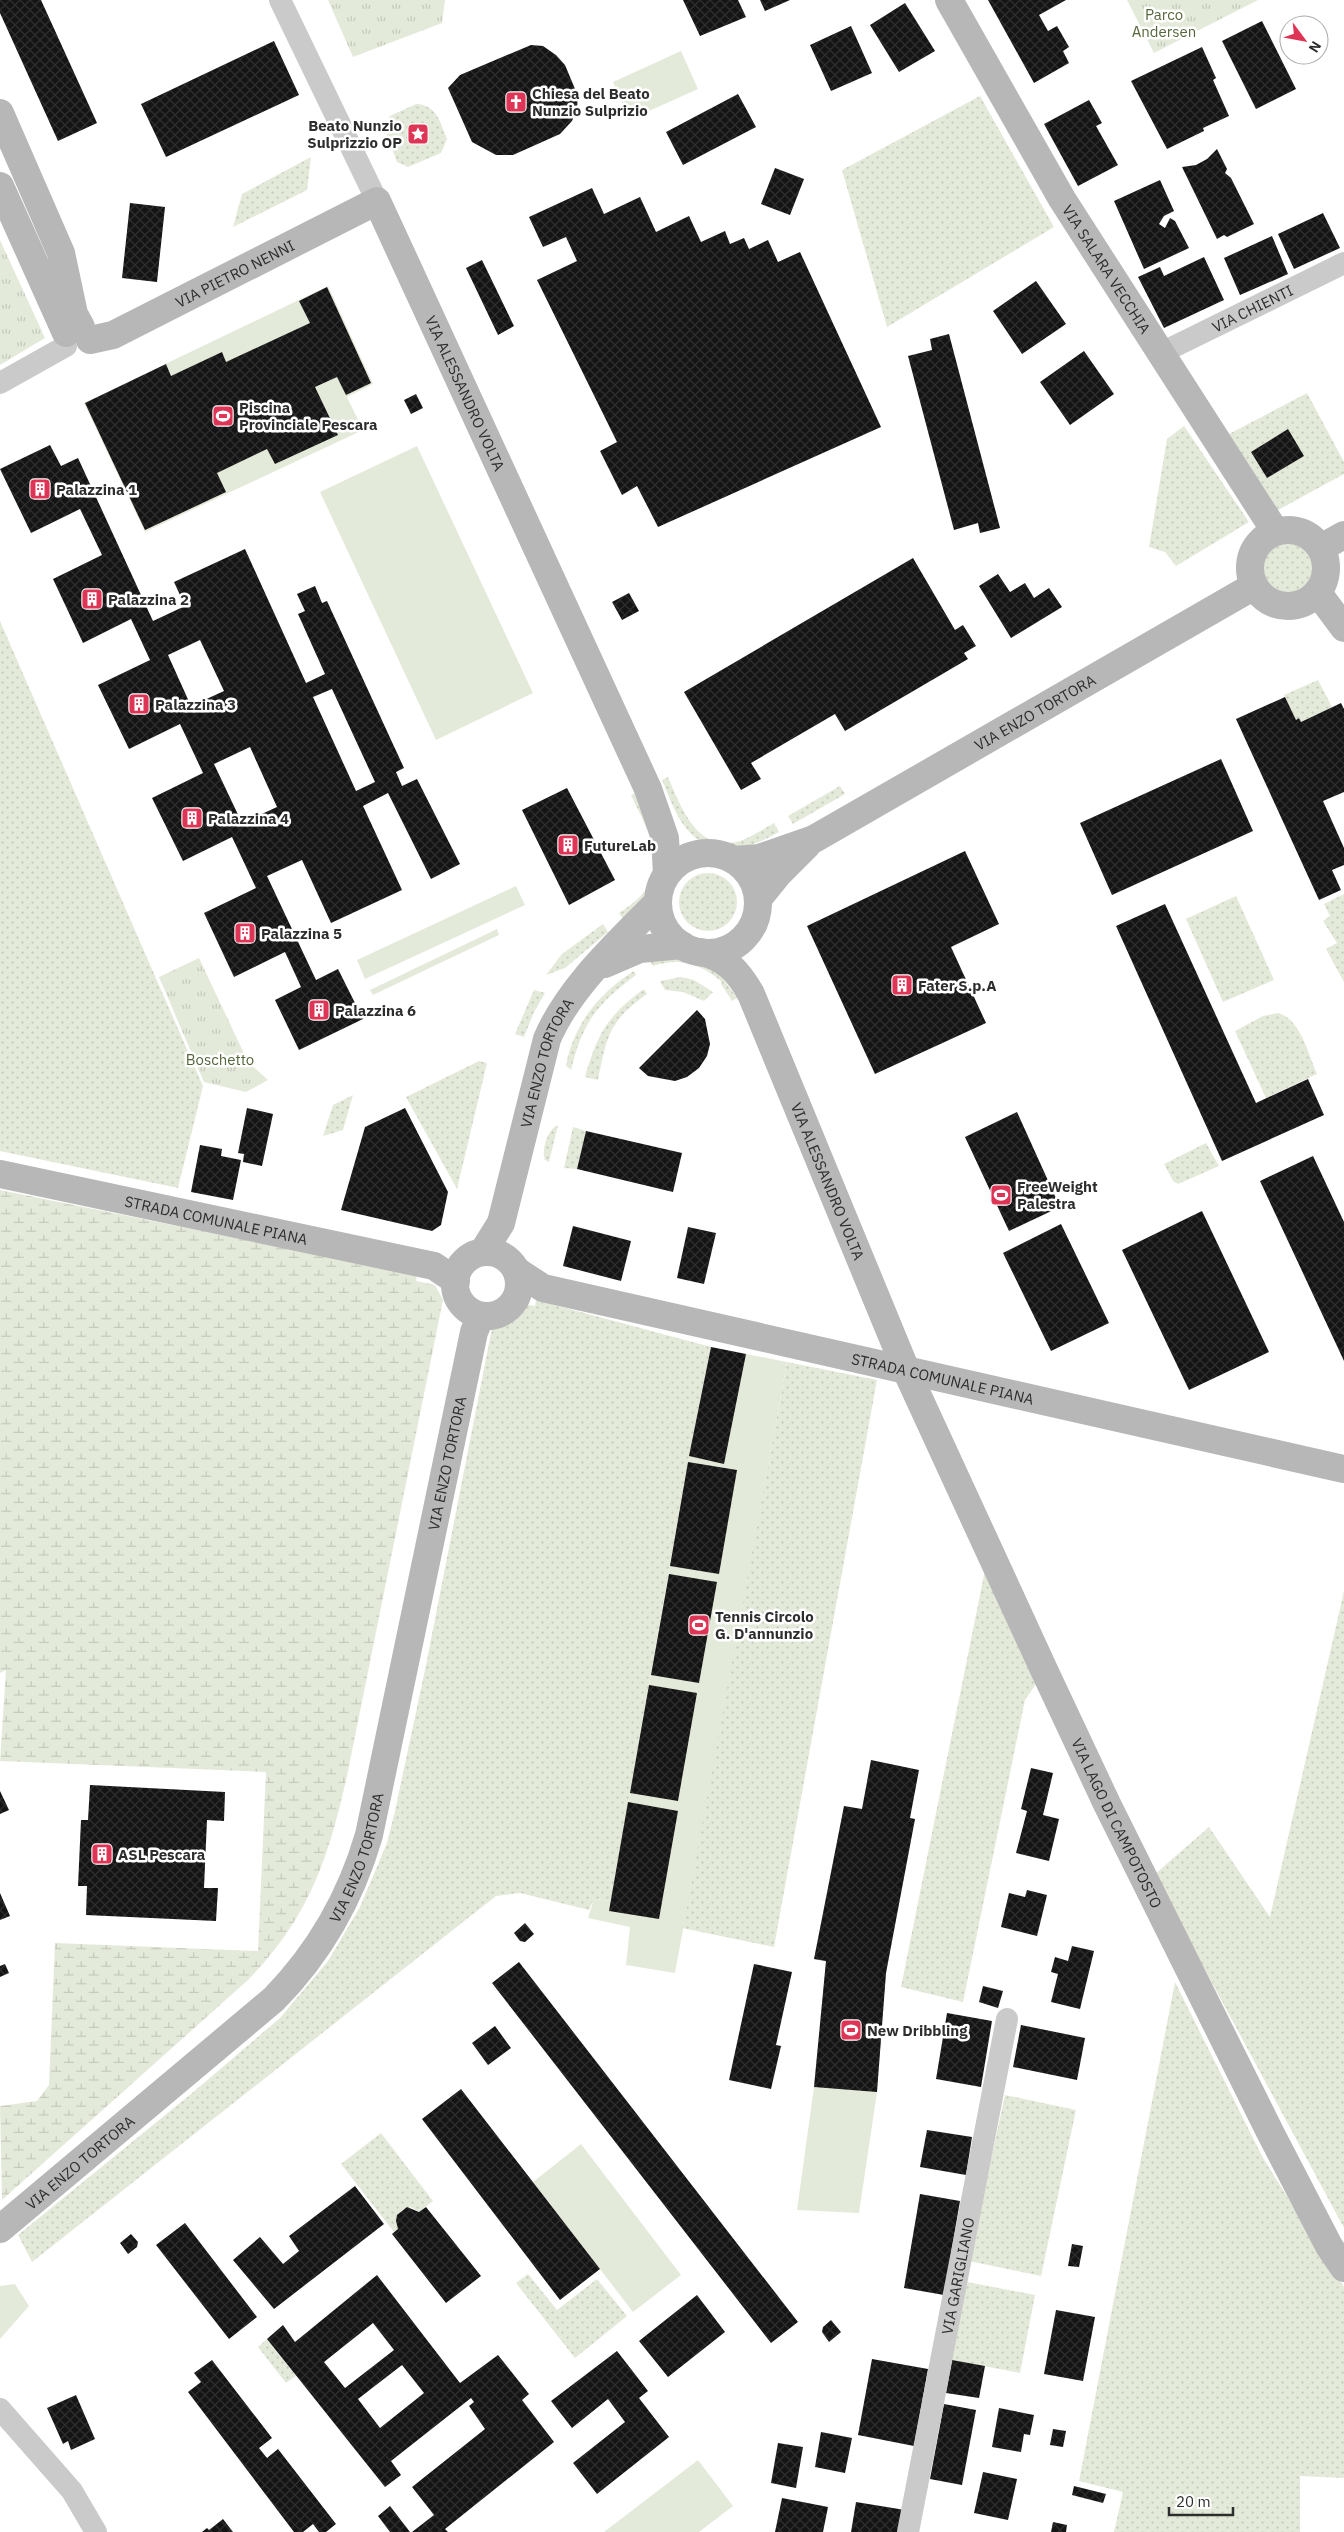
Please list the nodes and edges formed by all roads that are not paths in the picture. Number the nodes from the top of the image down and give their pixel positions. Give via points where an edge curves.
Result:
1 (280, 0) edge
2 (949, 0) edge
3 (0, 113) edge
4 (0, 186) edge
5 (377, 201) junction
6 (1344, 263) edge
7 (76, 336) junction
8 (1159, 354) junction
9 (0, 383) edge
10 (1275, 531) junction
11 (1333, 542) edge
12 (1254, 586) junction
13 (1318, 593) junction
14 (1344, 628) edge
15 (648, 788) junction
16 (814, 839) junction
17 (722, 856) junction
18 (667, 874) junction
19 (758, 899) junction
20 (658, 902) junction
21 (748, 932) junction
22 (691, 949) junction
23 (595, 970) junction
24 (751, 994) junction
25 (0, 1174) edge
26 (491, 1270) junction
27 (476, 1311) junction
28 (906, 1370) junction
29 (1344, 1469) edge
30 (1007, 2019) dead end
31 (0, 2229) edge
32 (1344, 2268) edge
33 (0, 2408) edge
34 (96, 2532) edge
35 (908, 2532) edge

1 - 5 street, VIA ALESSANDRO VOLTA
2 - 8 street, VIA SALARA VECCHIA via 1062,199
3 - 7 street via 61,253
4 - 7 street
5 - 7 street, VIA PIETRO NENNI via 113,335
5 - 15 street, VIA ALESSANDRO VOLTA
6 - 8 street, VIA CHIENTI
7 - 9 street
8 - 10 street, VIA SALARA VECCHIA
10 - 11 street via 1301,531 1313,538
10 - 12 street via 1258,544 1252,554 1250,565
11 - 13 street via 1326,559 1324,583
12 - 13 street via 1272,603 1284,606 1297,606
12 - 16 street, VIA ENZO TORTORA
13 - 14 street
15 - 17 street, VIA ALESSANDRO VOLTA via 681,832
15 - 18 street, VIA ALESSANDRO VOLTA via 665,838
16 - 17 street, VIA ENZO TORTORA via 759,858
16 - 19 street, VIA ENZO TORTORA
17 - 18 street via 686,858
17 - 19 street via 746,870
18 - 20 street
19 - 21 street via 757,911
20 - 22 street via 661,919 669,934
20 - 23 street, VIA ENZO TORTORA
21 - 22 street via 727,949
21 - 24 street, VIA ALESSANDRO VOLTA
22 - 23 street, VIA ENZO TORTORA via 640,949
22 - 24 street, VIA ALESSANDRO VOLTA via 720,958 731,966
23 - 26 street, VIA ENZO TORTORA via 565,1003 547,1039
24 - 28 street, VIA ALESSANDRO VOLTA
25 - 26 street, STRADA COMUNALE PIANA via 434,1266
26 - 27 street via 458,1295
26 - 27 street via 508,1308
26 - 28 street, STRADA COMUNALE PIANA via 528,1291 544,1288
27 - 31 street, VIA ENZO TORTORA via 477,1323 369,1835 337,1915 309,1959 274,1998
28 - 29 street, STRADA COMUNALE PIANA
28 - 32 street, VIA LAGO DI CAMPOTOSTO via 1107,1804 1271,2134
30 - 35 street, VIA GARIGLIANO
33 - 34 street via 72,2491

